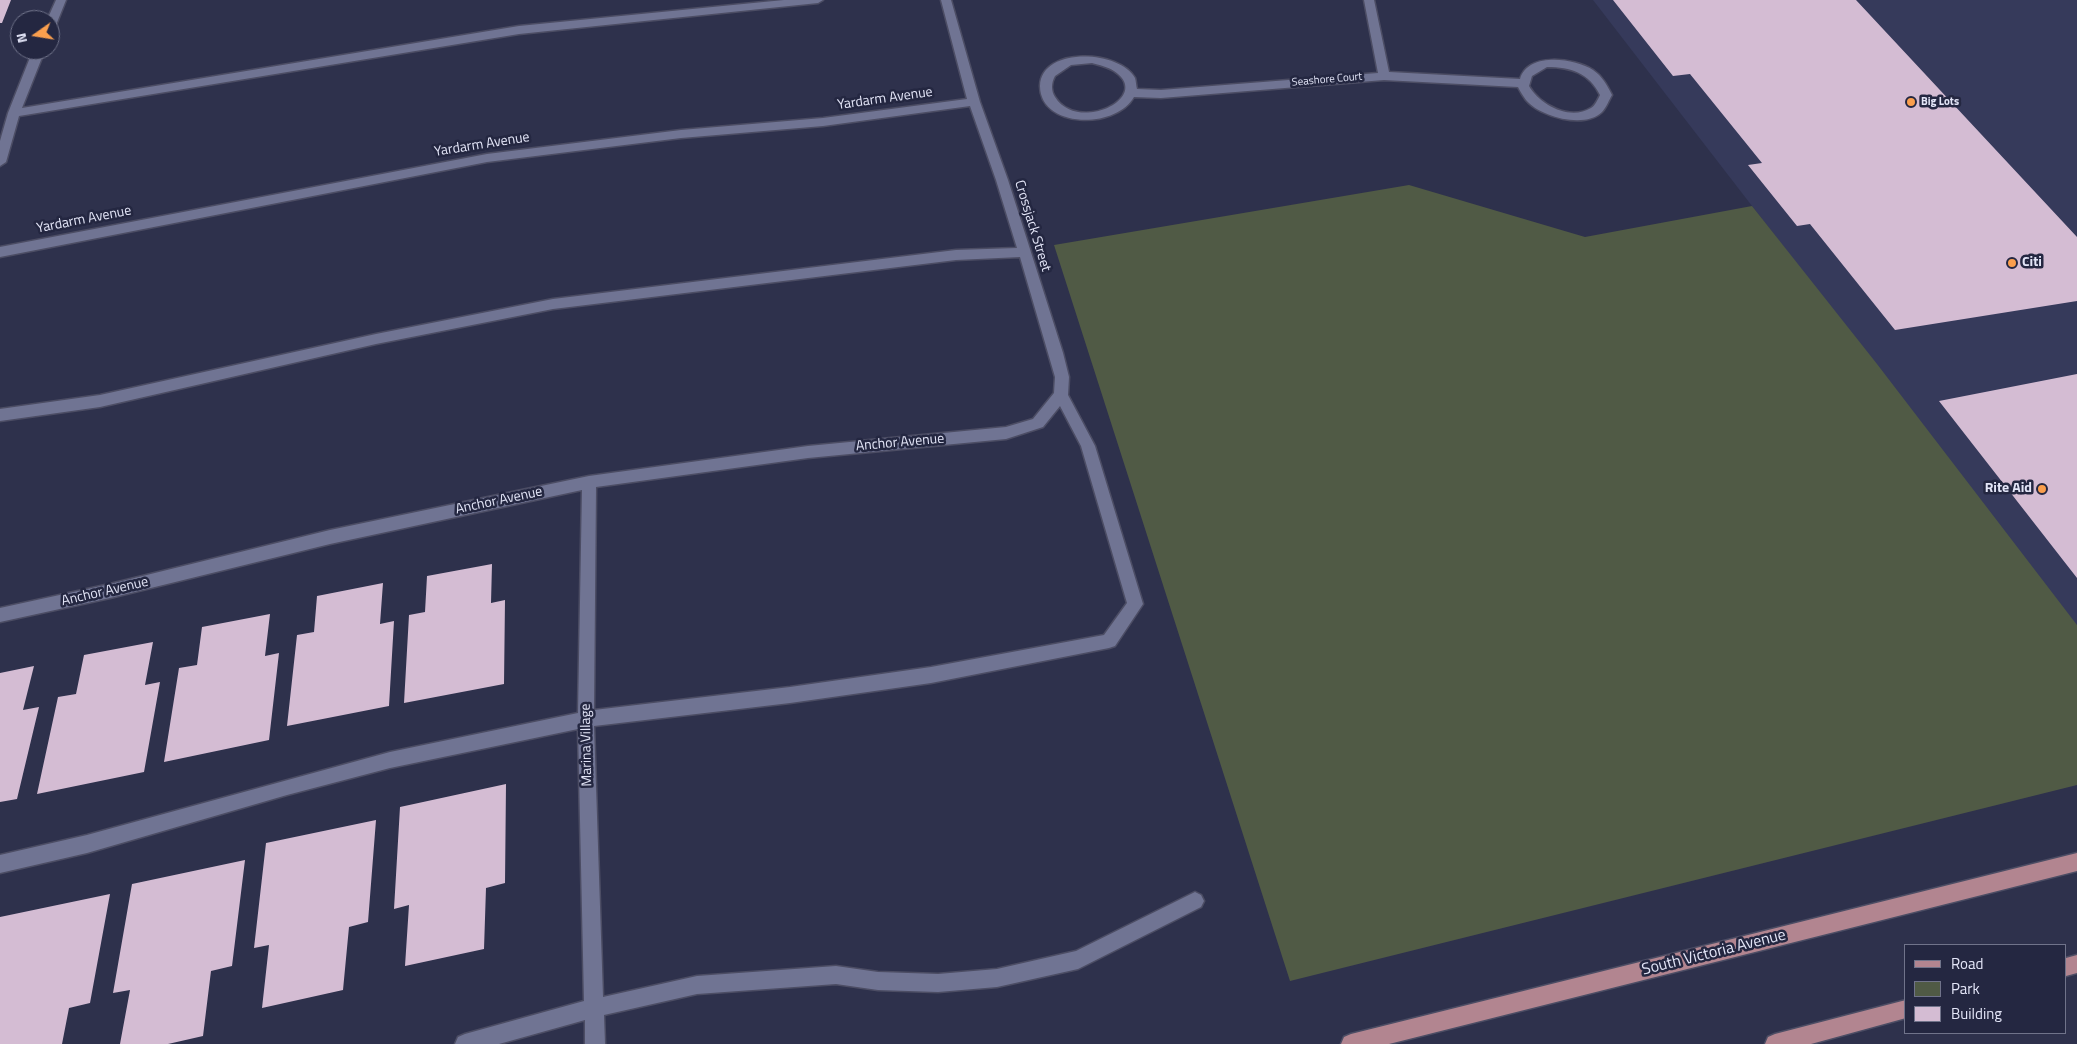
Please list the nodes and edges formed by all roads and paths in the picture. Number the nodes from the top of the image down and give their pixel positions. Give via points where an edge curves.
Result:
1 (818, 0) edge
2 (946, 0) edge
3 (1369, 0) edge
4 (34, 60) edge
5 (1384, 76) junction
6 (1522, 83) junction
7 (1132, 93) junction
8 (974, 102) junction
9 (14, 113) junction
10 (0, 162) edge
11 (0, 252) edge
12 (1024, 252) junction
13 (1061, 395) junction
14 (0, 415) edge
15 (589, 482) junction
16 (0, 615) edge
17 (586, 719) junction
18 (2077, 862) edge
19 (0, 864) edge
20 (1195, 901) dead end
21 (594, 1008) junction
22 (1904, 1011) edge
23 (465, 1044) edge
24 (595, 1044) edge
25 (1351, 1044) edge
26 (1775, 1044) edge

1 - 9 street via 519,30
2 - 8 street, Crossjack Street
3 - 5 street
4 - 9 street
5 - 6 street, Seashore Court
5 - 7 street, Seashore Court via 1161,94
6 - 6 street via 1527,96 1537,106 1570,116 1586,115 1600,108 1606,96 1602,84 1592,74 1562,63 1532,68
7 - 7 street via 1131,81 1124,72 1111,63 1093,59 1061,65 1046,82 1046,93 1052,103 1079,116 1098,116 1115,111 1126,103
8 - 11 street, Yardarm Avenue via 823,122 682,134 487,158
8 - 12 street, Crossjack Street
9 - 10 street
12 - 13 street, Crossjack Street via 1056,353 1062,377
12 - 14 street via 956,255 553,304 100,400
13 - 15 street, Anchor Avenue via 1038,423 1006,434 808,452
13 - 17 street via 1088,446 1135,604 1110,640 931,675
15 - 16 street, Anchor Avenue via 330,537
15 - 17 street, Marina Village
17 - 19 street via 390,760 87,844
17 - 21 street, Marina Village
18 - 25 main road, South Victoria Avenue
20 - 21 street via 1078,960 997,978 938,983 878,981 836,975 707,984
21 - 23 street
21 - 24 street, Marina Village
22 - 26 main road

